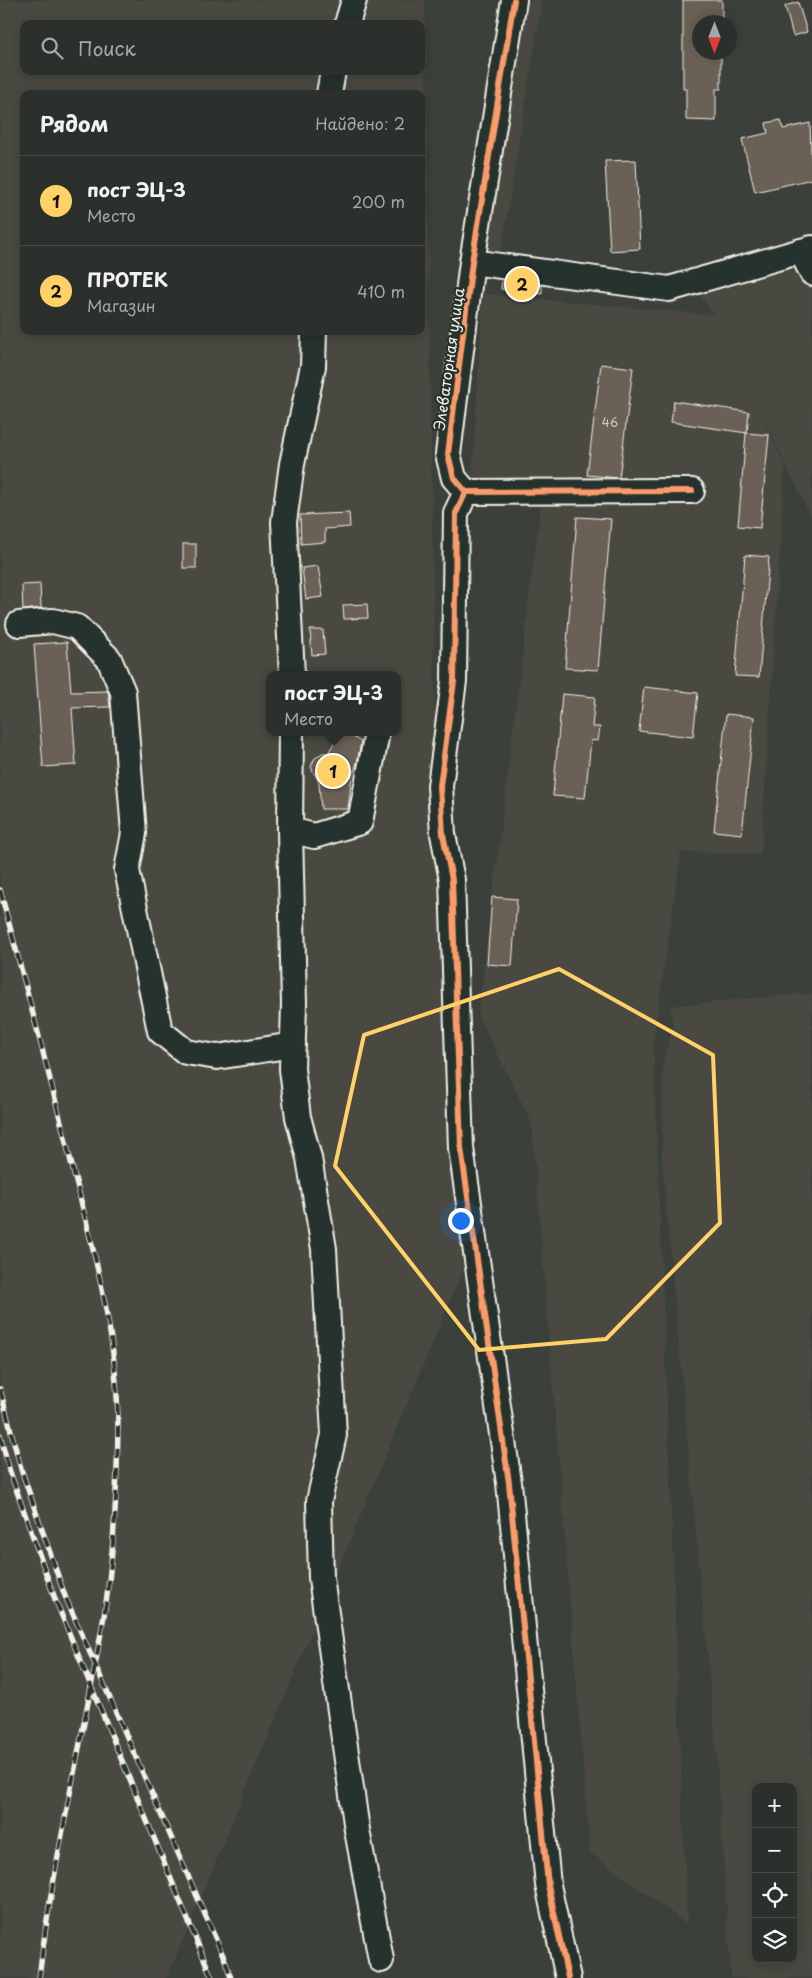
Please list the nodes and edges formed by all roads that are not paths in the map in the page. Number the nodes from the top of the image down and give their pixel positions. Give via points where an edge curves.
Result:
1 (354, 0) edge
2 (514, 0) edge
3 (348, 20) edge
4 (332, 75) edge
5 (330, 90) edge
6 (806, 250) edge
7 (472, 262) junction
8 (812, 273) edge
9 (314, 335) edge
10 (692, 490) dead end
11 (466, 492) junction
12 (19, 624) dead end
13 (292, 671) edge
14 (291, 736) edge
15 (376, 736) edge
16 (290, 830) junction
17 (292, 1045) junction
18 (381, 1960) dead end
19 (568, 1978) edge

1 - 3 street
2 - 7 street, Элеваторная улица
4 - 5 street
6 - 7 street via 669,289
6 - 8 street
7 - 11 street, Элеваторная улица via 448,454 454,478
9 - 13 street via 313,366 292,464 284,522
10 - 11 street
11 - 19 street via 456,513 454,681 440,786 443,834 452,880 461,1148 509,1483 548,1885
12 - 17 street via 54,621 77,627 109,659 123,692 134,834 127,870 160,1031 186,1052 217,1057
14 - 16 street
15 - 16 street via 360,822 314,836
16 - 17 street
17 - 18 street via 298,1117 309,1158 324,1249 334,1435 318,1501 321,1578 357,1830

